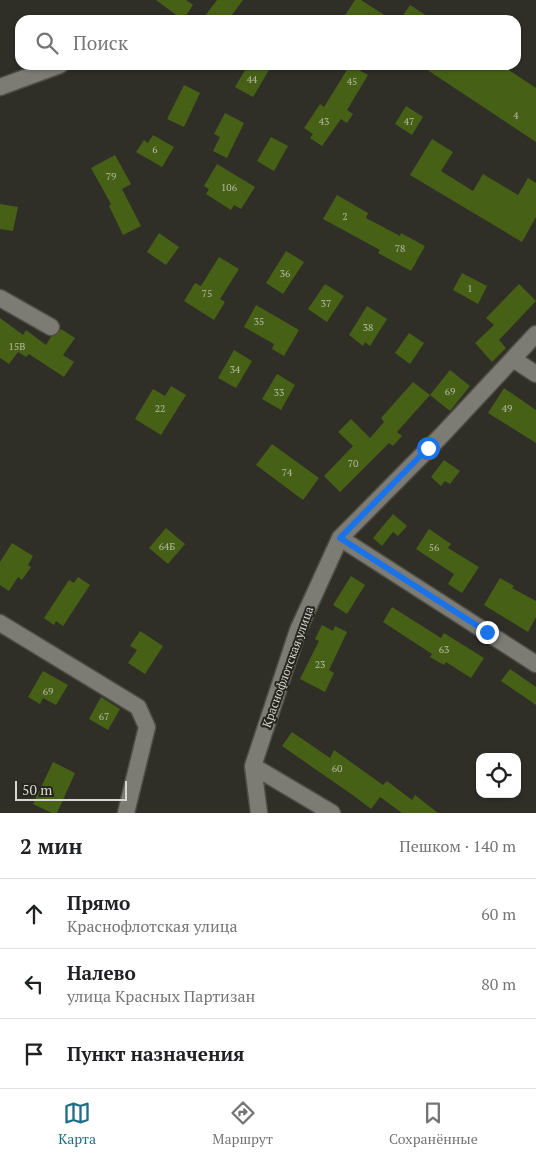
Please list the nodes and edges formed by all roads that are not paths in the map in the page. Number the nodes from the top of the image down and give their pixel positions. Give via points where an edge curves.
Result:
1 (46, 70) edge
2 (0, 87) edge
3 (0, 298) edge
4 (51, 328) dead end
5 (536, 334) edge
6 (513, 359) junction
7 (536, 374) edge
8 (340, 538) junction
9 (0, 623) edge
10 (536, 664) edge
11 (253, 766) junction
12 (126, 813) edge
13 (259, 813) edge
14 (332, 813) edge

1 - 2 street
3 - 4 street
5 - 6 street, Краснофлотская улица
6 - 7 street
6 - 8 street, Краснофлотская улица
8 - 10 street
8 - 11 street, Краснофлотская улица via 298,630
9 - 12 street via 138,707 147,727
11 - 13 street, Краснофлотская улица
11 - 14 street

